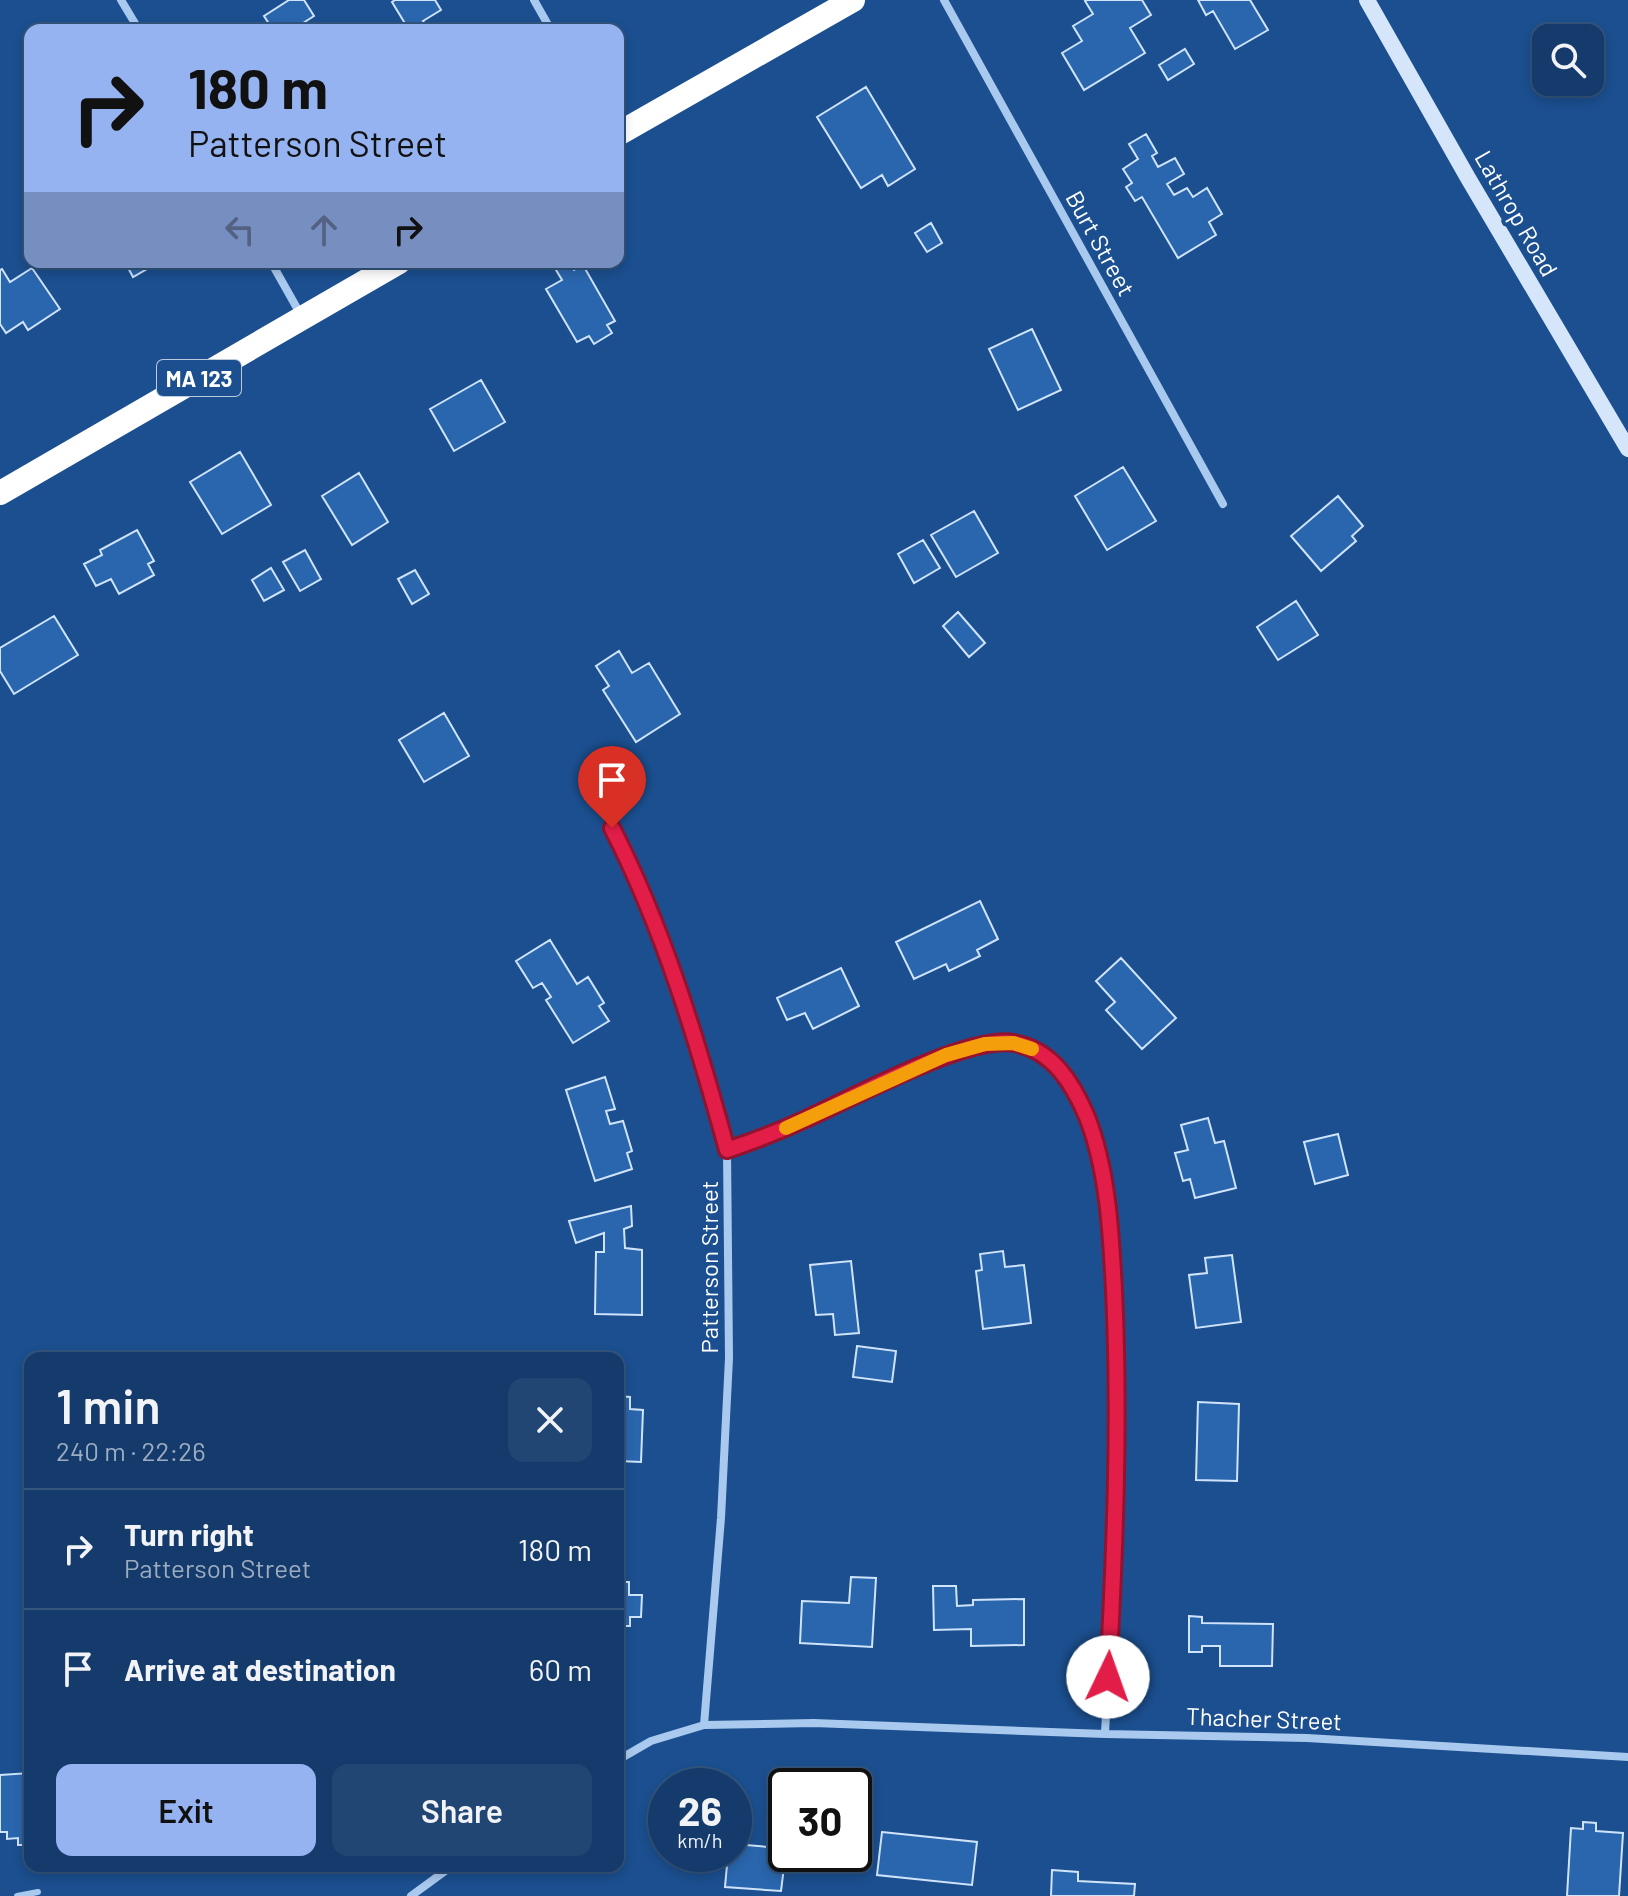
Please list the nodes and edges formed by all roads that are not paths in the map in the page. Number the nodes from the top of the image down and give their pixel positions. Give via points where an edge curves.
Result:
1 (121, 0) edge
2 (534, 0) edge
3 (853, 0) edge
4 (944, 0) edge
5 (1367, 0) edge
6 (135, 24) edge
7 (548, 24) edge
8 (624, 131) edge
9 (274, 268) edge
10 (389, 268) edge
11 (303, 318) junction
12 (1628, 449) edge
13 (0, 493) edge
14 (1223, 504) dead end
15 (612, 828) dead end
16 (727, 1150) junction
17 (704, 1725) junction
18 (1105, 1734) junction
19 (624, 1757) edge
20 (1628, 1757) edge
21 (444, 1872) edge
22 (38, 1892) dead end
23 (17, 1896) edge
24 (411, 1896) edge

1 - 6 street
2 - 7 street
3 - 8 highway
4 - 14 street, Burt Street
5 - 12 main road, Lathrop Road
9 - 11 street
10 - 11 highway, MA 123
11 - 13 highway, MA 123
15 - 16 street, Patterson Street via 641,885 698,1042
16 - 17 street, Patterson Street via 729,1358
16 - 18 street via 946,1055 985,1044 1013,1043 1035,1050 1062,1072 1087,1118 1110,1223 1116,1331 1115,1520
17 - 18 street, Thacher Street via 814,1723
17 - 19 street, Thacher Street via 651,1741
18 - 20 street, Thacher Street via 1307,1738
21 - 24 street
22 - 23 lane

